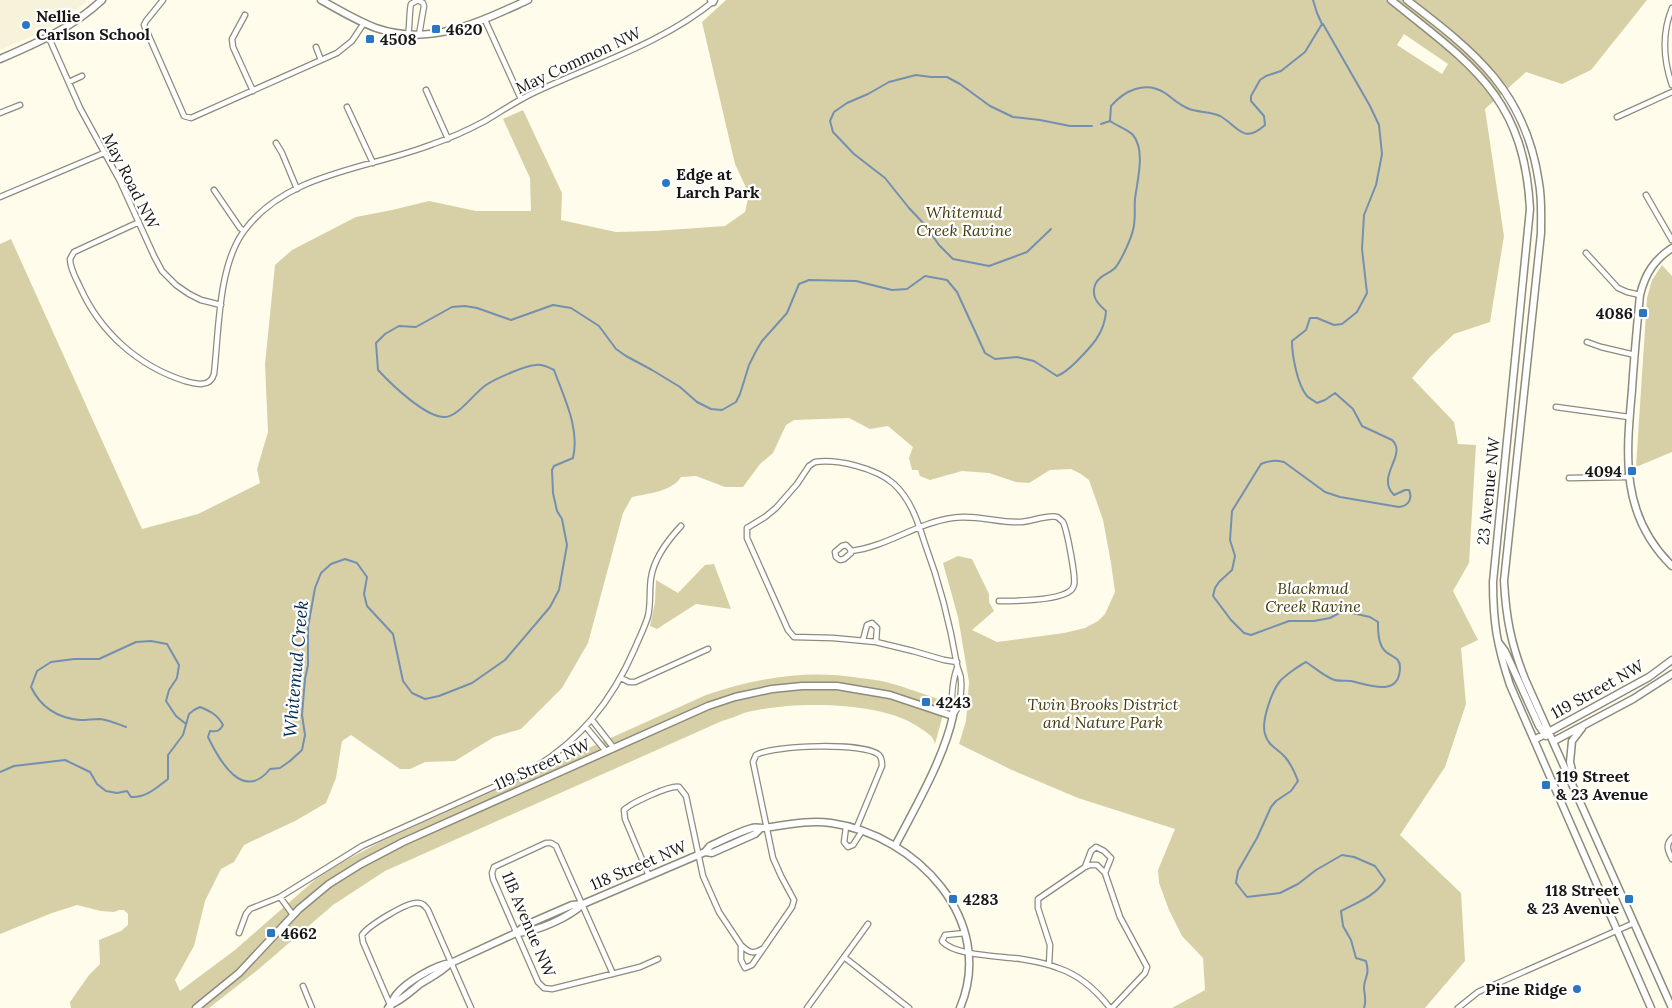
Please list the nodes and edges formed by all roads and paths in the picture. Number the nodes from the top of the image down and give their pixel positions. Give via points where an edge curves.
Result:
1 (102, 0) edge
2 (163, 0) edge
3 (321, 0) edge
4 (528, 0) edge
5 (1391, 0) edge
6 (1407, 0) edge
7 (713, 1) edge
8 (332, 2) edge
9 (1672, 8) edge
10 (245, 15) dead end
11 (485, 20) junction
12 (364, 23) junction
13 (408, 35) junction
14 (419, 35) junction
15 (49, 38) junction
16 (316, 47) dead end
17 (0, 59) edge
18 (321, 60) junction
19 (82, 76) dead end
20 (69, 82) junction
21 (1672, 85) edge
22 (426, 90) dead end
23 (253, 91) junction
24 (1672, 92) edge
25 (521, 99) junction
26 (20, 105) dead end
27 (347, 107) dead end
28 (0, 113) edge
29 (1617, 117) dead end
30 (448, 139) junction
31 (276, 143) dead end
32 (104, 153) junction
33 (372, 164) junction
34 (297, 189) junction
35 (214, 190) dead end
36 (1646, 195) dead end
37 (0, 198) edge
38 (139, 222) junction
39 (244, 231) junction
40 (1672, 240) edge
41 (1672, 248) edge
42 (1586, 253) dead end
43 (1640, 295) junction
44 (221, 305) junction
45 (1587, 342) dead end
46 (1635, 355) junction
47 (1556, 407) dead end
48 (1629, 417) junction
49 (1628, 477) junction
50 (1569, 478) dead end
51 (681, 526) dead end
52 (920, 528) junction
53 (851, 551) dead end
54 (1672, 566) edge
55 (999, 601) dead end
56 (1496, 639) junction
57 (863, 640) junction
58 (876, 642) junction
59 (708, 649) dead end
60 (1672, 660) edge
61 (957, 662) junction
62 (957, 668) junction
63 (1672, 674) edge
64 (621, 678) junction
65 (954, 716) junction
66 (592, 720) junction
67 (1585, 725) junction
68 (586, 727) junction
69 (1547, 733) junction
70 (1534, 740) junction
71 (1554, 741) junction
72 (613, 747) junction
73 (605, 750) junction
74 (1590, 822) junction
75 (846, 826) junction
76 (764, 828) junction
77 (859, 830) junction
78 (1670, 840) edge
79 (895, 846) junction
80 (701, 853) junction
81 (1672, 859) edge
82 (1085, 867) junction
83 (1105, 873) junction
84 (649, 876) junction
85 (280, 897) junction
86 (583, 904) junction
87 (293, 915) junction
88 (1634, 923) junction
89 (868, 924) dead end
90 (1616, 931) junction
91 (239, 933) dead end
92 (516, 933) junction
93 (965, 933) junction
94 (742, 945) junction
95 (762, 949) junction
96 (969, 953) junction
97 (844, 957) junction
98 (658, 960) dead end
99 (451, 963) junction
100 (1049, 965) junction
101 (613, 974) junction
102 (303, 986) dead end
103 (390, 1007) edge
104 (196, 1008) edge
105 (312, 1008) edge
106 (471, 1008) edge
107 (807, 1008) edge
108 (909, 1008) edge
109 (960, 1008) edge
110 (1111, 1008) edge
111 (1458, 1008) edge
112 (1650, 1008) edge
113 (1672, 1008) edge

1 - 15 main road via 76,22
2 - 23 street via 144,26 184,116 193,118
3 - 8 main road
4 - 11 main road
5 - 56 main road, 23 Avenue NW via 1468,62 1483,78 1500,102 1517,136 1529,186 1529,233 1493,582
6 - 69 main road, 23 Avenue NW via 1452,34 1491,72 1508,95 1527,132 1540,185 1541,233 1504,581 1506,612 1517,658
7 - 25 street, May Common NW via 655,38
8 - 12 main road
9 - 21 street via 1664,49
10 - 23 street via 232,39
11 - 14 main road via 445,33
11 - 25 street
12 - 13 main road
12 - 18 street via 348,45
13 - 14 main road
13 - 14 street via 411,4 418,0 424,6
15 - 17 main road
15 - 20 street, May Road NW
16 - 18 street
18 - 23 street
19 - 20 street
20 - 32 street, May Road NW
22 - 30 street
24 - 29 street
25 - 30 street, May Common NW
26 - 28 street
27 - 33 street
30 - 33 street, May Common NW
31 - 34 street
32 - 37 street
32 - 38 street, May Road NW
33 - 34 street, May Common NW via 331,175
34 - 39 street, May Common NW via 271,204
35 - 39 street
36 - 40 street
38 - 44 street, May Road NW via 168,278 195,298
38 - 44 street, May Common NW via 77,250 70,259 87,302 114,337 158,370 189,382 205,384 213,376
39 - 44 street, May Common NW via 227,266
41 - 43 main road via 1653,264
42 - 43 street via 1618,288
43 - 46 main road
45 - 46 street
46 - 48 main road
47 - 48 street
48 - 49 main road
49 - 50 street
49 - 54 main road via 1643,525
51 - 64 street, 119 Street NW via 668,540 653,570 647,621
52 - 53 street
52 - 55 street via 959,517 1014,522 1050,516 1061,519 1073,568 1072,590 1044,598
52 - 57 street via 904,495 882,476 857,466 817,461 809,466 776,508 747,528 746,535 792,635 797,638
52 - 61 street via 942,596
56 - 69 main road via 1505,650 1539,726
56 - 70 main road, 23 Avenue NW via 1510,685
57 - 58 street
57 - 58 street via 867,624 872,623 876,628
58 - 61 street
59 - 64 street via 635,682
60 - 69 main road, 119 Street NW via 1649,677
61 - 62 street
62 - 65 street via 952,706
62 - 65 street via 961,693
63 - 67 main road, 119 Street NW
64 - 66 street, 119 Street NW
65 - 72 main road, 119 Street NW via 871,691 838,686 802,686 734,697
65 - 79 main road via 928,781
66 - 68 street, 119 Street NW
66 - 72 street
67 - 71 main road, 119 Street NW
67 - 74 main road via 1572,741 1570,762
68 - 73 street
68 - 85 street, 119 Street NW via 531,769 378,838
69 - 70 main road, 119 Street NW
69 - 71 main road
70 - 90 main road, 23 Avenue NW
71 - 74 main road
72 - 73 main road, 119 Street NW
73 - 87 main road, 119 Street NW via 376,855 334,881
74 - 88 main road
75 - 76 main road, 118 Street NW via 811,822
75 - 77 main road, 118 Street NW
75 - 77 street via 844,842 848,847 853,845
76 - 77 street via 753,762 756,756 762,752 814,746 873,752 881,758 882,766
76 - 80 main road, 118 Street NW via 753,828 718,842
76 - 95 street via 775,864 794,900
77 - 79 main road, 118 Street NW
78 - 81 street via 1668,848
79 - 93 main road, 118 Street NW via 915,860 944,891 959,913
80 - 84 main road, 118 Street NW
80 - 84 street via 686,796 679,787 671,787 631,804 624,810 625,819
80 - 94 street via 706,885 715,906
82 - 83 street via 1097,865
82 - 83 street via 1096,847 1111,858
82 - 100 street via 1038,899 1050,945
83 - 110 street via 1124,927 1147,967
84 - 86 main road, 118 Street NW
85 - 87 street
85 - 91 street, 119 Street NW via 250,909
86 - 92 main road, 118 Street NW via 572,905 526,925
86 - 92 street, 11B Avenue NW via 559,850 552,843 497,864 493,869 493,879
86 - 101 street
87 - 104 main road, 119 Street NW via 239,974
88 - 90 street
88 - 113 main road
89 - 97 street
90 - 111 street via 1478,992
90 - 112 main road, 23 Avenue NW
92 - 99 main road, 118 Street NW
92 - 101 street, 11B Avenue NW via 538,982 544,988 552,989
93 - 96 main road, 118 Street NW
93 - 96 street via 947,934 942,941
94 - 95 street via 750,952
94 - 95 street via 745,968 752,965
96 - 100 street
96 - 109 main road, 118 Street NW via 968,980
97 - 107 street
97 - 108 street
98 - 101 street
99 - 103 main road, 118 Street NW via 442,964 414,980 396,994
99 - 103 street via 428,910 420,903 411,904 369,928 362,935 364,944
99 - 106 street
100 - 110 street via 1084,982
102 - 105 street

